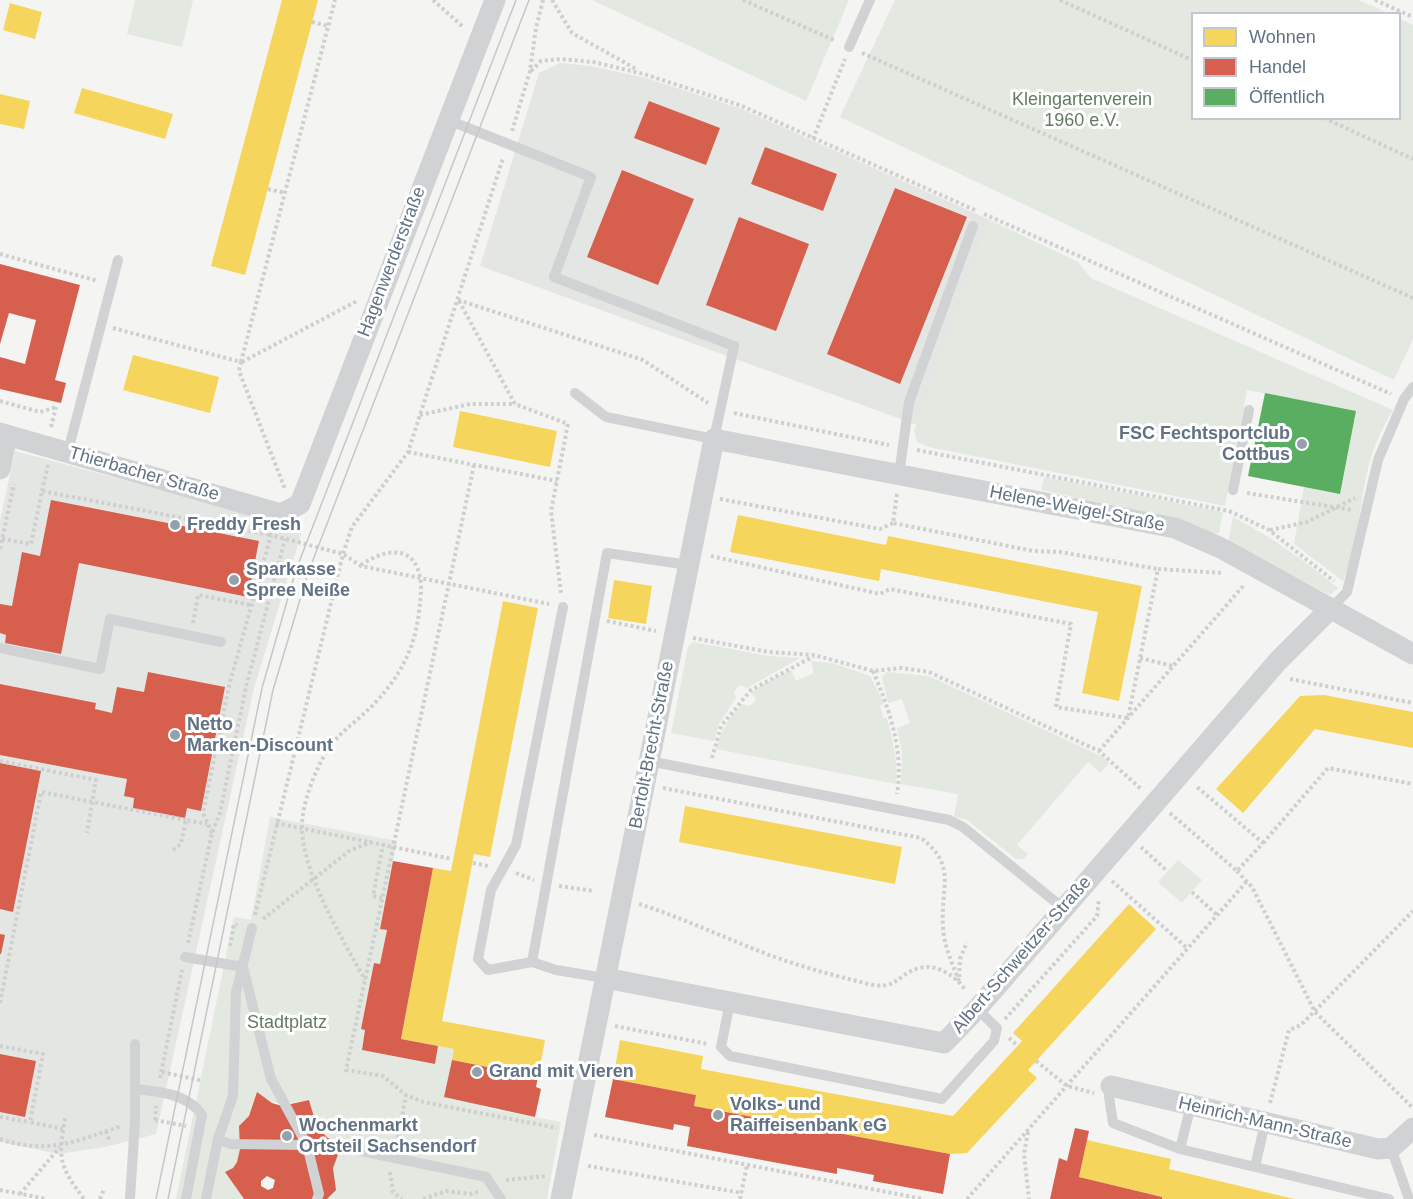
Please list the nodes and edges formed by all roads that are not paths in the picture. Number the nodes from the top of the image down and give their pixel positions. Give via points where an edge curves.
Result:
1 (495, 0) edge
2 (870, 0) edge
3 (849, 47) road end
4 (448, 120) junction
5 (973, 226) dead end
6 (118, 260) dead end
7 (1413, 387) edge
8 (575, 393) dead end
9 (1249, 410) dead end
10 (3, 434) edge
11 (714, 439) junction
12 (64, 459) junction
13 (7, 475) edge
14 (899, 475) junction
15 (1233, 490) road end
16 (277, 519) joint
17 (695, 560) junction
18 (563, 607) road end
19 (1330, 609) junction
20 (221, 642) dead end
21 (0, 648) edge
22 (1413, 654) edge
23 (649, 761) junction
24 (1063, 908) junction
25 (252, 928) road end
26 (185, 957) road end
27 (532, 962) junction
28 (243, 967) junction
29 (605, 978) junction
30 (730, 1002) junction
31 (977, 1009) junction
32 (135, 1044) dead end
33 (135, 1089) junction
34 (1110, 1092) joint
35 (1191, 1106) junction
36 (1265, 1123) junction
37 (1413, 1128) edge
38 (218, 1139) junction
39 (307, 1145) junction
40 (1391, 1148) junction
41 (1180, 1149) junction
42 (1255, 1167) junction
43 (130, 1199) edge
44 (186, 1199) edge
45 (206, 1199) edge
46 (317, 1199) edge
47 (501, 1199) edge
48 (561, 1199) edge
49 (1389, 1199) edge
50 (1409, 1199) edge

1 - 4 street, Hagenwerderstraße
2 - 3 lane
4 - 11 lane via 591,177 554,277 734,346
4 - 16 street, Hagenwerderstraße via 300,504
5 - 14 lane via 909,402
6 - 12 lane
7 - 19 lane via 1378,460 1347,592
8 - 11 lane via 606,417
9 - 15 lane
10 - 12 street, Thierbacher Straße
10 - 13 street, Thierbacher Straße
11 - 14 street, Helene-Weigel-Straße
11 - 17 street, Bertolt-Brecht-Straße
12 - 16 street, Thierbacher Straße
14 - 19 street, Helene-Weigel-Straße via 1175,528 1221,548
17 - 23 street, Bertolt-Brecht-Straße via 674,635
17 - 27 lane via 607,553
18 - 27 lane via 516,845 491,890 478,959 488,970
19 - 22 street, Helene-Weigel-Straße
19 - 24 street, Albert-Schweitzer-Straße via 1278,661
20 - 21 lane via 110,620 100,669
23 - 24 lane via 950,820
23 - 29 street, Bertolt-Brecht-Straße
24 - 31 street, Albert-Schweitzer-Straße
25 - 28 lane
26 - 28 lane
27 - 29 lane
28 - 38 lane via 236,992 232,1096
28 - 39 lane via 271,1079
29 - 30 street, Albert-Schweitzer-Straße
29 - 48 street, Bertolt-Brecht-Straße
30 - 31 street, Albert-Schweitzer-Straße via 944,1043
30 - 31 lane via 721,1047 730,1056 942,1099 994,1041 997,1028
32 - 33 lane
33 - 43 lane
33 - 44 lane via 188,1100 202,1115
34 - 35 street, Heinrich-Mann-Straße
34 - 41 lane via 1113,1123
35 - 36 street, Heinrich-Mann-Straße
35 - 41 lane
36 - 40 street, Heinrich-Mann-Straße via 1378,1149
36 - 42 lane
37 - 40 street
38 - 39 lane via 230,1144
38 - 45 lane
39 - 46 lane via 320,1194
39 - 47 lane via 347,1148 486,1177
40 - 50 lane
41 - 42 lane
42 - 49 lane

